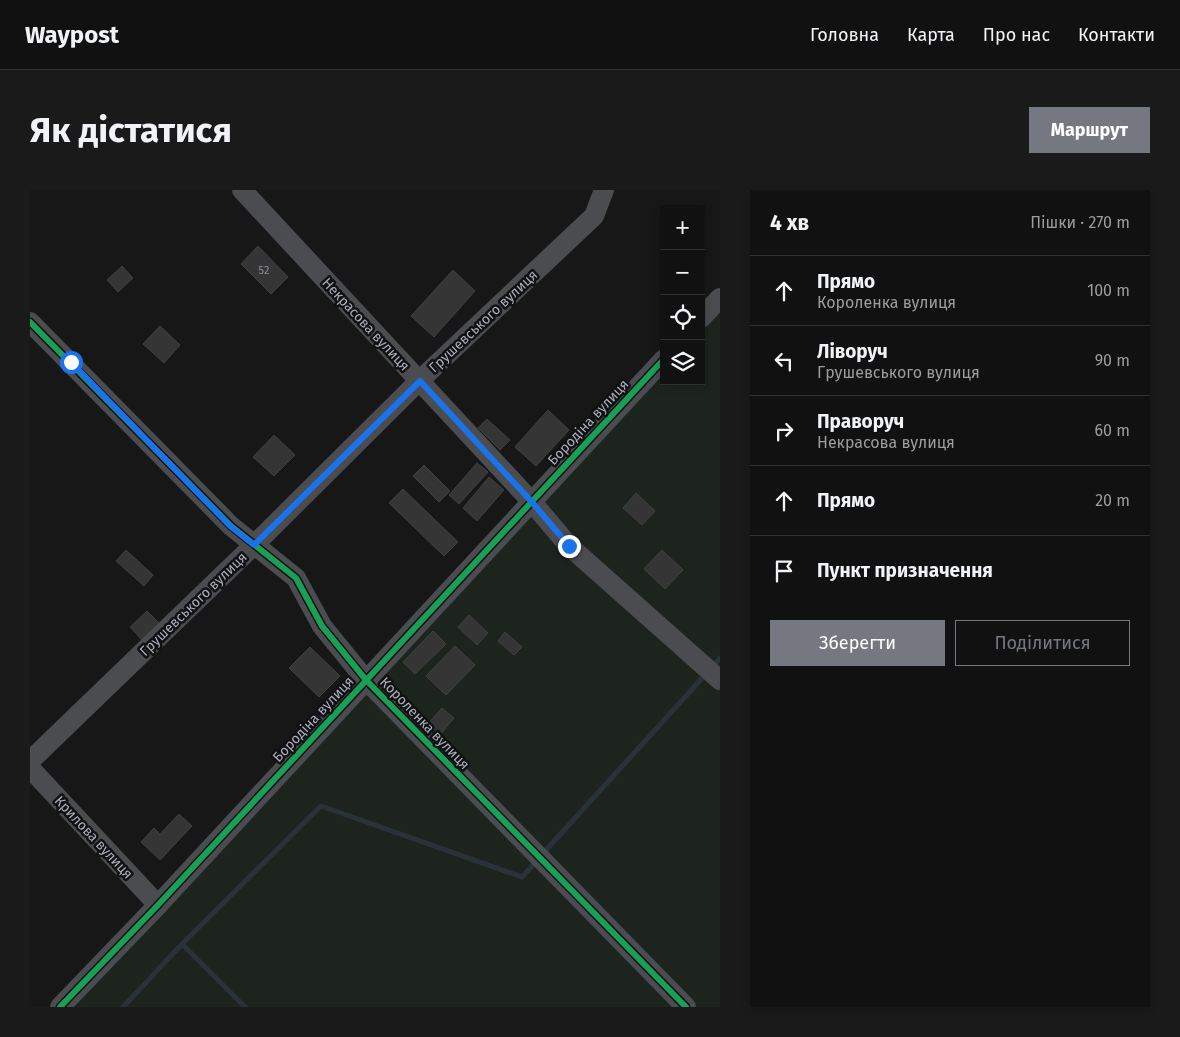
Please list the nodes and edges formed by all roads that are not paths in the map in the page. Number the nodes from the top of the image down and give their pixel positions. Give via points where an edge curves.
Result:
1 (242, 190) edge
2 (604, 190) edge
3 (720, 298) edge
4 (705, 314) edge
5 (30, 322) edge
6 (660, 363) edge
7 (420, 381) junction
8 (531, 501) junction
9 (254, 545) junction
10 (366, 680) junction
11 (720, 680) edge
12 (30, 761) edge
13 (30, 768) edge
14 (158, 905) junction
15 (60, 1007) edge
16 (686, 1007) edge

1 - 7 street, Некрасова вулиця
2 - 7 street, Грушевського вулиця via 594,216
3 - 4 street
5 - 9 street, Короленка вулиця via 230,526
6 - 8 street, Бородіна вулиця
7 - 8 street, Некрасова вулиця
7 - 9 street, Грушевського вулиця
8 - 10 street, Бородіна вулиця
8 - 11 street, Некрасова вулиця via 569,546
9 - 10 street, Короленка вулиця via 296,578 322,626
9 - 12 street, Грушевського вулиця
10 - 14 street, Бородіна вулиця
10 - 16 street, Короленка вулиця
13 - 14 street, Крилова вулиця
14 - 15 street, Бородіна вулиця

